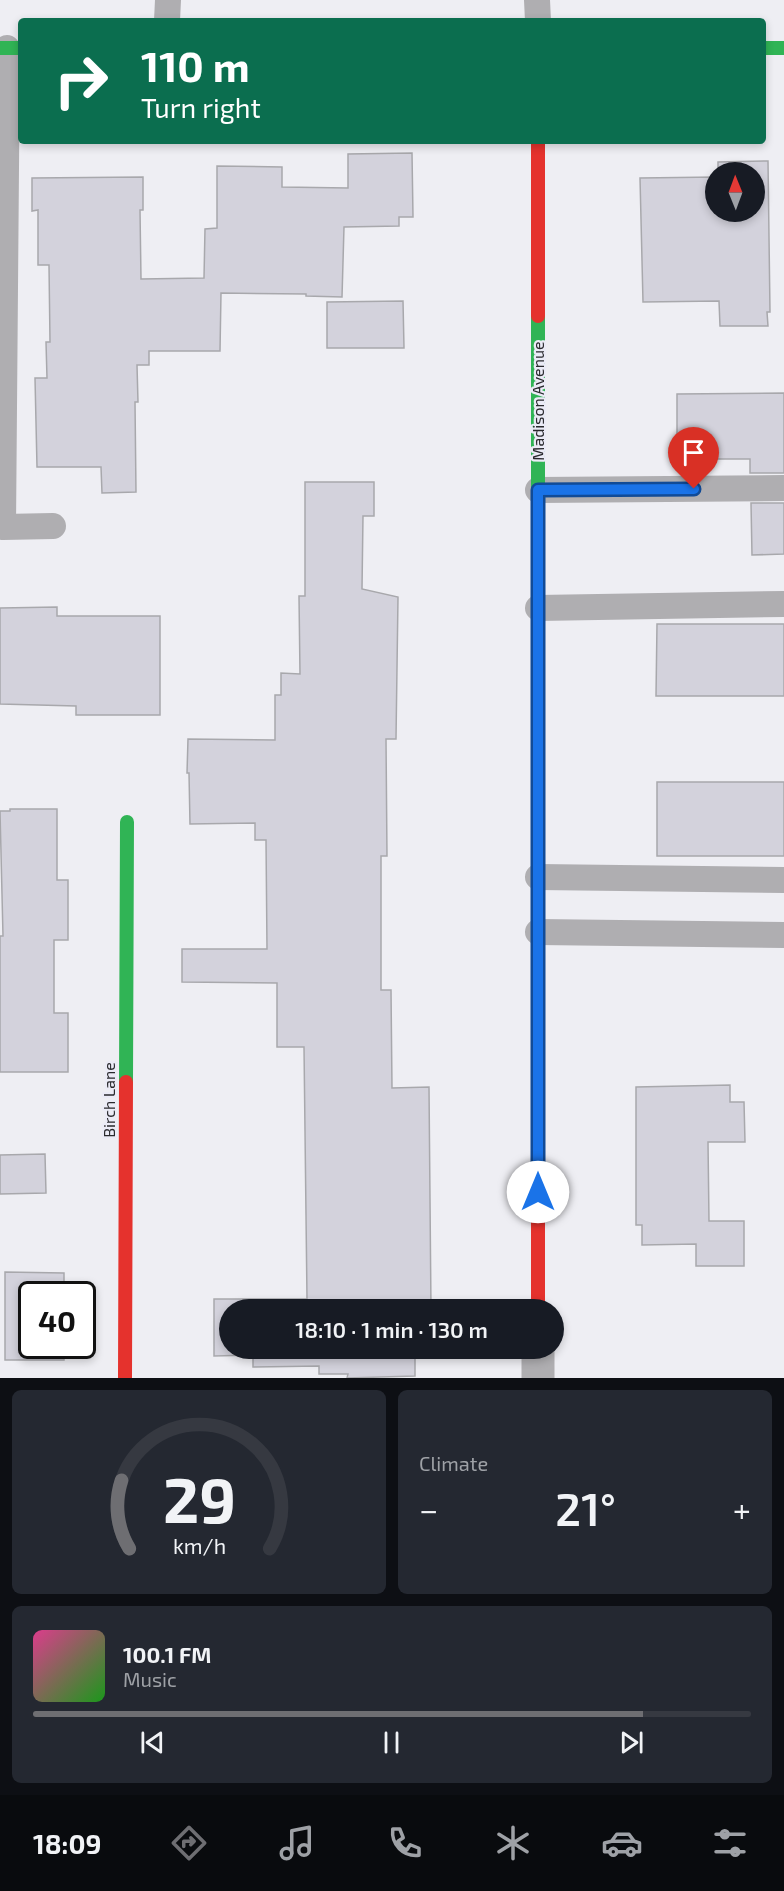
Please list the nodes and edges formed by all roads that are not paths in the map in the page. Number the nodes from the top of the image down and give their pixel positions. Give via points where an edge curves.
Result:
1 (168, 0) edge
2 (537, 0) edge
3 (167, 18) edge
4 (538, 18) edge
5 (9, 48) edge
6 (766, 48) edge
7 (784, 48) edge
8 (538, 144) edge
9 (784, 488) edge
10 (538, 490) junction
11 (53, 526) dead end
12 (784, 604) edge
13 (538, 608) junction
14 (127, 822) dead end
15 (538, 878) junction
16 (784, 880) edge
17 (538, 932) junction
18 (784, 934) edge
19 (538, 1299) edge
20 (538, 1359) edge
21 (125, 1378) edge
22 (538, 1378) edge

1 - 3 lane
2 - 4 lane
5 - 11 lane via 3,526
6 - 7 street
8 - 10 street, Madison Avenue
9 - 10 lane
10 - 13 street, Madison Avenue
12 - 13 lane
13 - 15 street, Madison Avenue
14 - 21 street, Birch Lane
15 - 16 lane
15 - 17 street, Madison Avenue
17 - 18 lane
17 - 19 street, Madison Avenue
20 - 22 street

